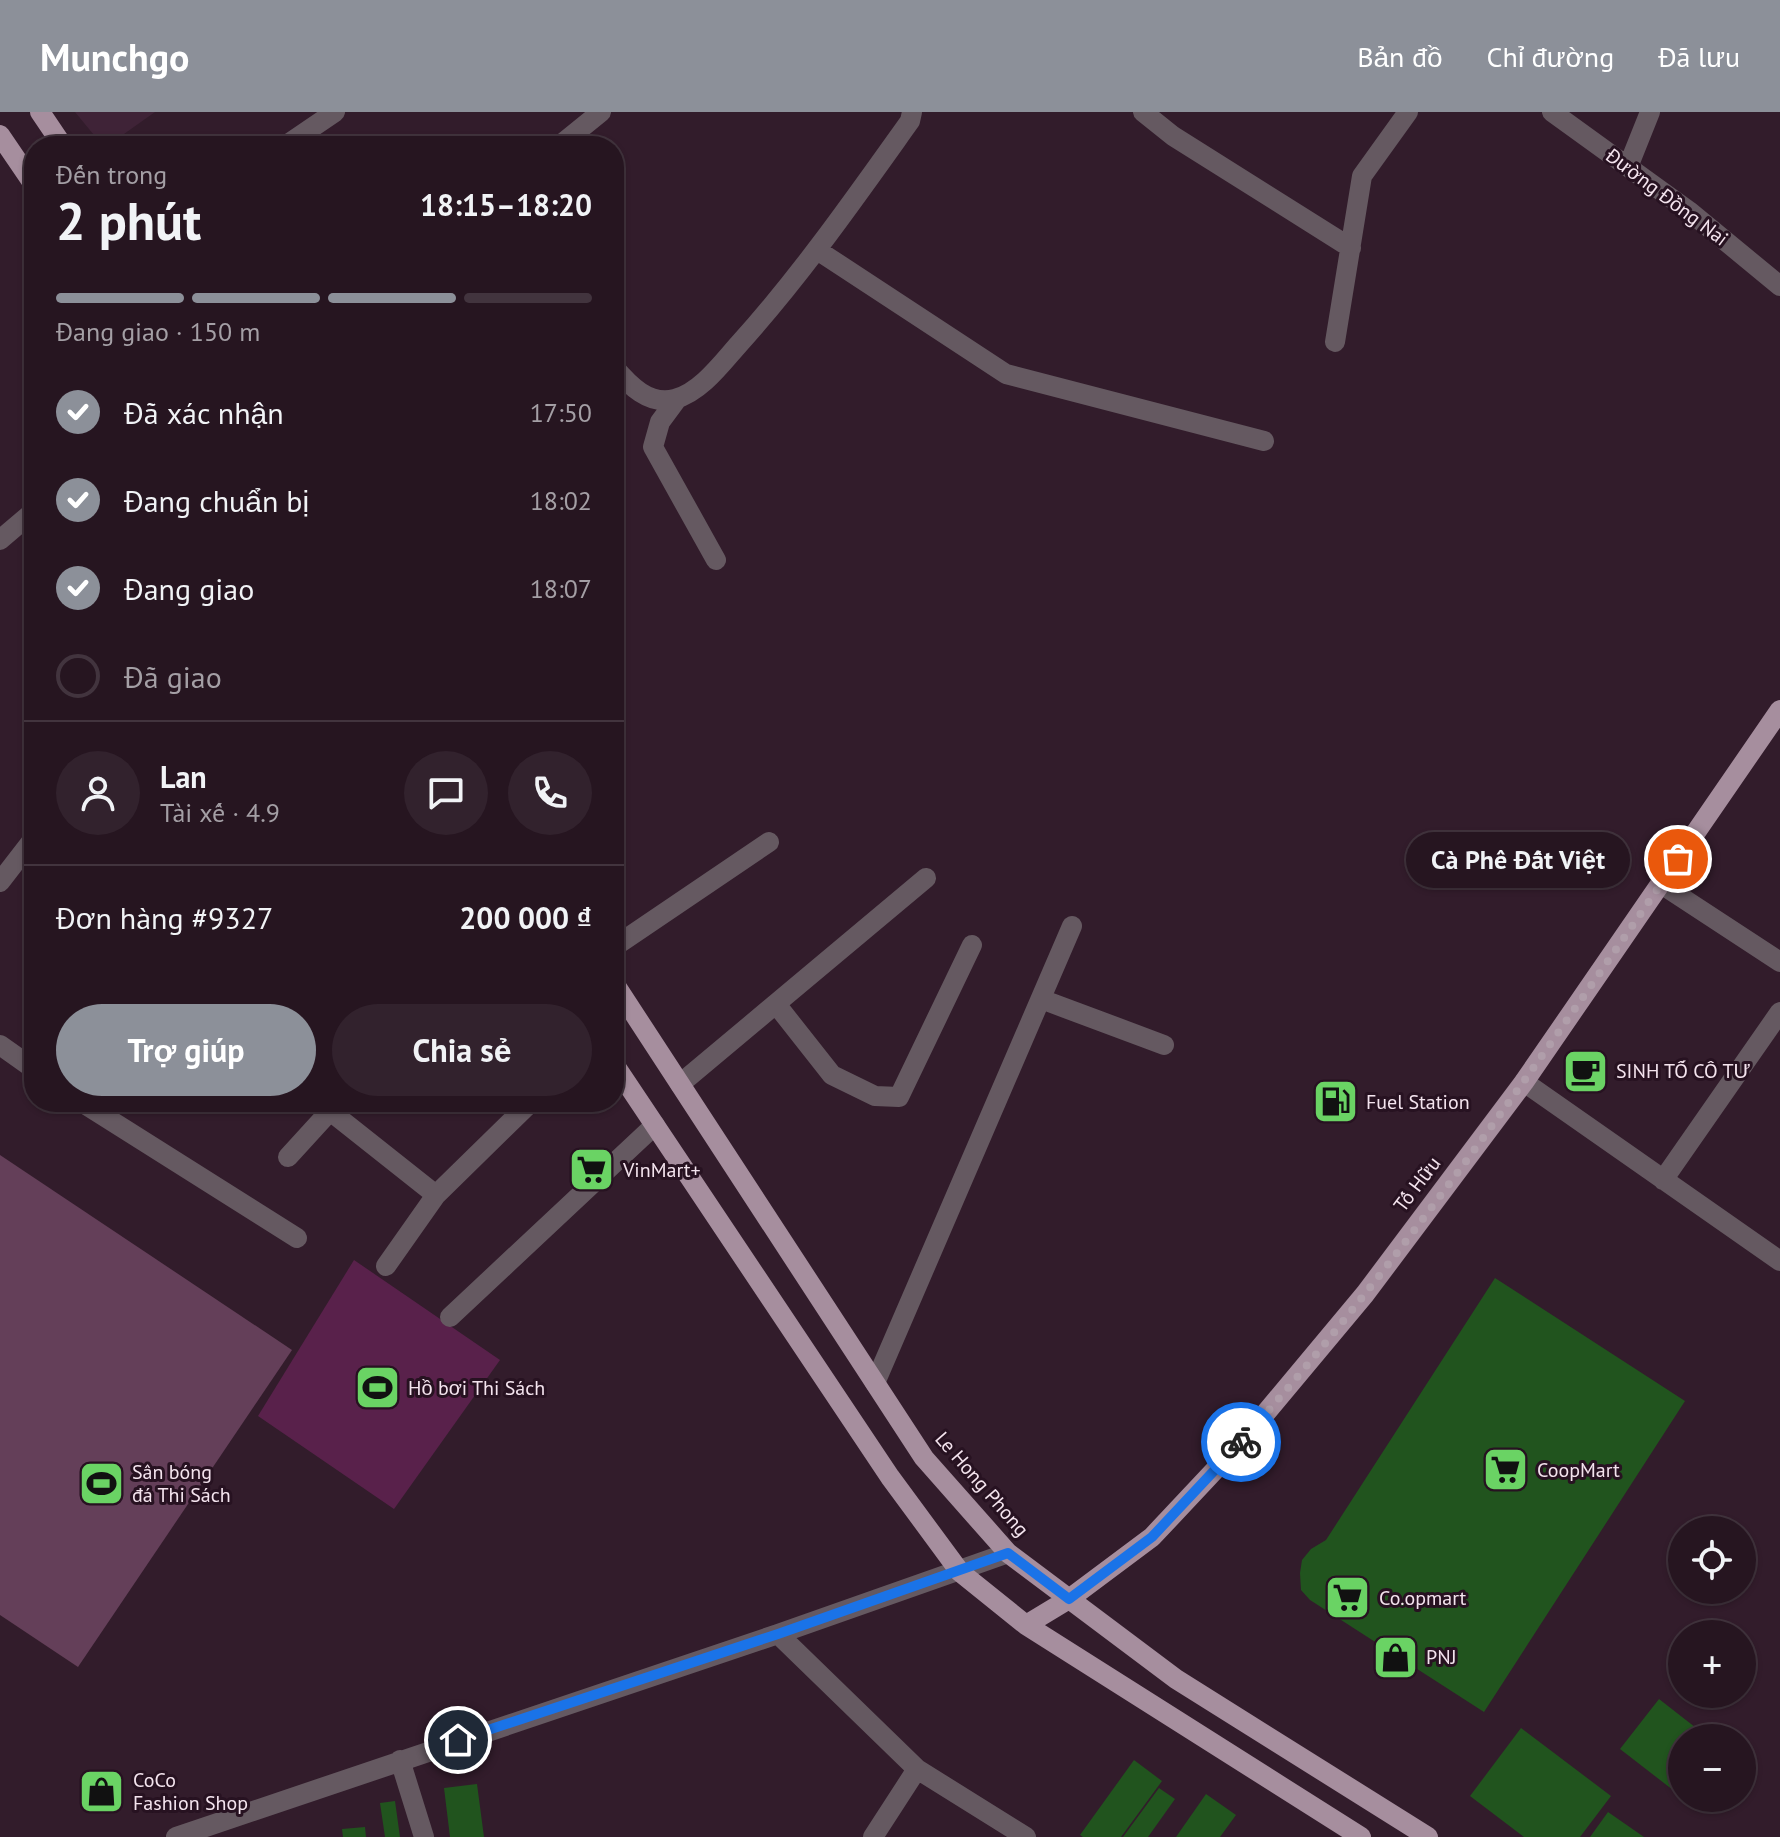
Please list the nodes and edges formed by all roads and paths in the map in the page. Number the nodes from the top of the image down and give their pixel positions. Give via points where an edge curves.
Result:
1 (40, 112) edge
2 (335, 112) edge
3 (601, 112) edge
4 (912, 112) edge
5 (1143, 112) edge
6 (1408, 112) edge
7 (1552, 112) edge
8 (1650, 112) edge
9 (0, 135) edge
10 (56, 136) edge
11 (300, 136) edge
12 (571, 136) edge
13 (1628, 167) junction
14 (24, 170) edge
15 (1351, 248) junction
16 (817, 250) junction
17 (1780, 284) edge
18 (1335, 342) dead end
19 (624, 378) edge
20 (677, 399) junction
21 (1264, 441) dead end
22 (24, 520) edge
23 (0, 540) edge
24 (716, 560) dead end
25 (1780, 710) edge
26 (769, 842) dead end
27 (24, 851) edge
28 (926, 878) dead end
29 (0, 882) edge
30 (1661, 884) junction
31 (1072, 926) dead end
32 (624, 940) edge
33 (972, 945) dead end
34 (1780, 962) edge
35 (624, 998) edge
36 (1041, 999) junction
37 (776, 1004) junction
38 (1780, 1012) edge
39 (0, 1045) edge
40 (1164, 1045) dead end
41 (24, 1062) edge
42 (624, 1079) edge
43 (1524, 1082) junction
44 (680, 1084) junction
45 (99, 1112) edge
46 (322, 1112) edge
47 (333, 1112) edge
48 (521, 1112) edge
49 (655, 1125) junction
50 (288, 1157) dead end
51 (1663, 1180) junction
52 (436, 1195) junction
53 (297, 1238) dead end
54 (1780, 1261) edge
55 (386, 1266) dead end
56 (450, 1317) dead end
57 (875, 1383) junction
58 (1008, 1553) junction
59 (960, 1572) junction
60 (1069, 1599) junction
61 (1026, 1625) junction
62 (778, 1634) junction
63 (400, 1760) junction
64 (917, 1769) junction
65 (243, 1816) junction
66 (176, 1837) edge
67 (246, 1837) edge
68 (424, 1837) edge
69 (873, 1837) edge
70 (1026, 1837) edge
71 (1361, 1837) edge
72 (1428, 1837) edge

1 - 10 main road
2 - 11 street
3 - 12 street
4 - 16 street
5 - 15 street
6 - 15 street via 1362,176
7 - 13 street, Đường Đồng Nai
8 - 13 street
9 - 14 main road
13 - 17 street, Đường Đồng Nai
15 - 18 street
16 - 20 street via 719,365
16 - 21 street via 1006,374
19 - 20 street via 645,396
20 - 24 street via 660,422 653,447
22 - 23 street
25 - 30 main road, Tố Hữu
26 - 32 street
27 - 29 street
28 - 37 street
30 - 34 street
30 - 43 main road, Tố Hữu
31 - 36 street
33 - 37 street via 899,1097 875,1096 832,1075
35 - 44 main road, Le Hong Phong
36 - 40 street
36 - 57 street
37 - 44 street
38 - 51 street
39 - 41 street
42 - 49 main road
43 - 51 street
43 - 60 main road, Tố Hữu via 1365,1294 1244,1439 1152,1537
44 - 57 main road, Le Hong Phong
45 - 53 street
46 - 50 street
47 - 52 street
48 - 52 street
49 - 56 street
49 - 59 main road via 890,1477
51 - 54 street
52 - 55 street
57 - 58 main road, Le Hong Phong via 924,1458
58 - 59 street
58 - 60 main road, Le Hong Phong
59 - 61 main road
59 - 62 street
60 - 61 main road, Tố Hữu
60 - 72 main road, Le Hong Phong via 1176,1679
61 - 71 main road
62 - 63 street
62 - 64 street
63 - 65 street
63 - 68 street
64 - 69 street
64 - 70 street
65 - 66 street
65 - 67 street

